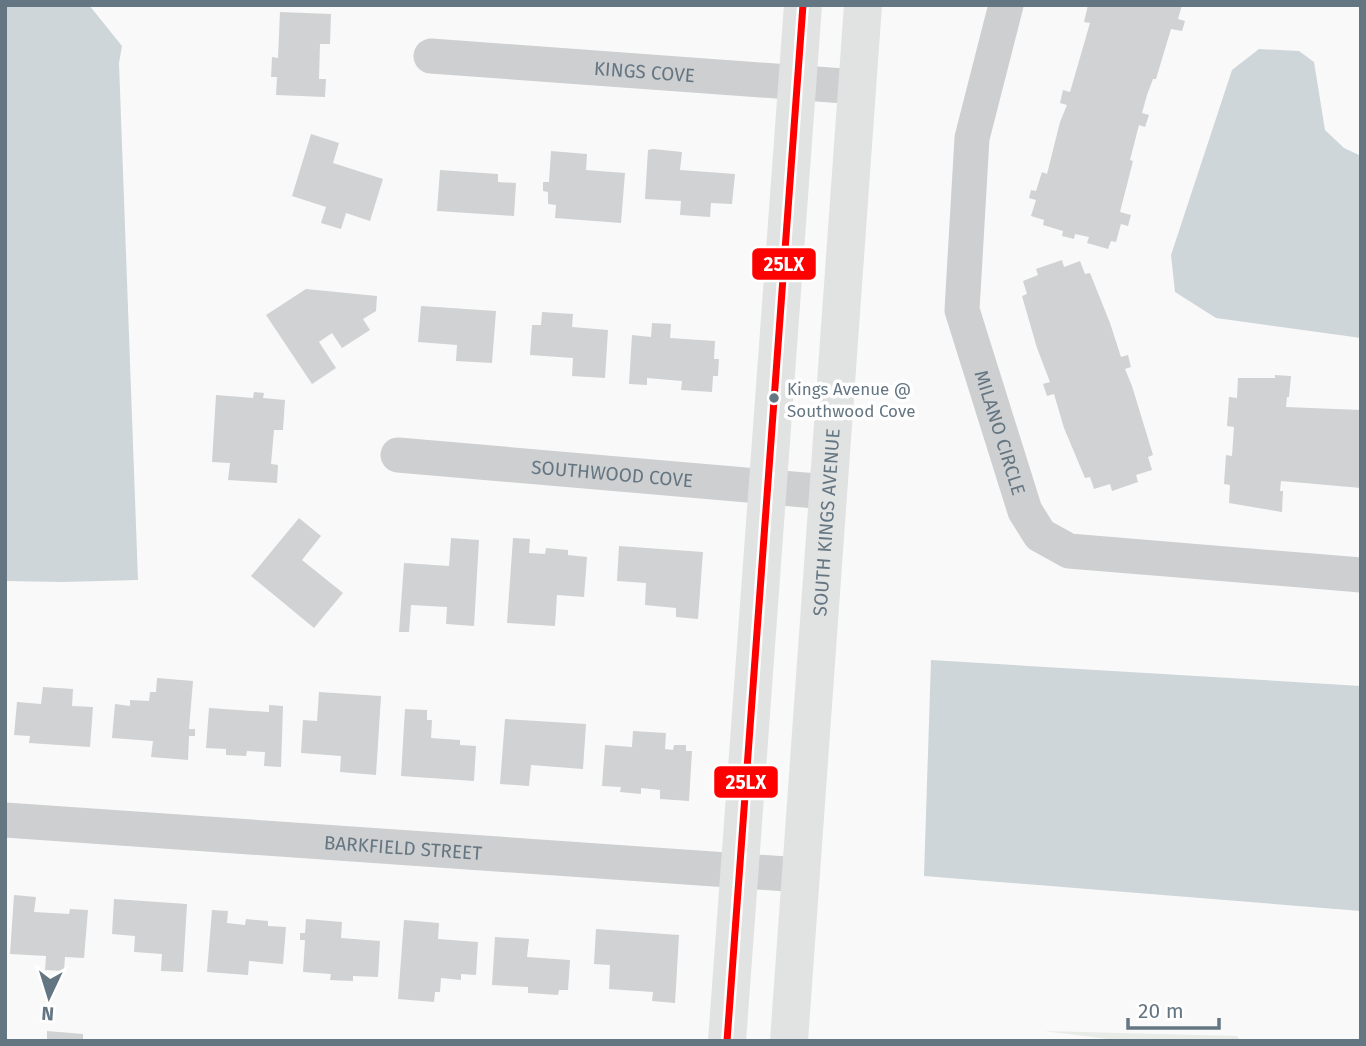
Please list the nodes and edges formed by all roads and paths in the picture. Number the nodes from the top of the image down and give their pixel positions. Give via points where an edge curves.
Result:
1 (803, 5) edge
2 (863, 5) edge
3 (1006, 5) edge
4 (431, 56) dead end
5 (798, 83) junction
6 (858, 87) junction
7 (398, 455) dead end
8 (767, 487) junction
9 (828, 492) junction
10 (1361, 575) edge
11 (5, 820) edge
12 (740, 870) junction
13 (801, 875) junction
14 (727, 1041) edge
15 (789, 1041) edge

1 - 5 main road
2 - 6 main road, SOUTH KINGS AVENUE
3 - 10 street, MILANO CIRCLE via 972,138 962,310 1025,511 1040,535 1069,551
4 - 5 street, KINGS COVE
5 - 6 street, KINGS COVE
5 - 8 main road
6 - 9 main road, SOUTH KINGS AVENUE
7 - 8 street, SOUTHWOOD COVE
8 - 9 street, SOUTHWOOD COVE
8 - 12 main road
9 - 13 main road, SOUTH KINGS AVENUE
11 - 12 street, BARKFIELD STREET
12 - 13 street, BARKFIELD STREET
12 - 14 main road
13 - 15 main road, SOUTH KINGS AVENUE

